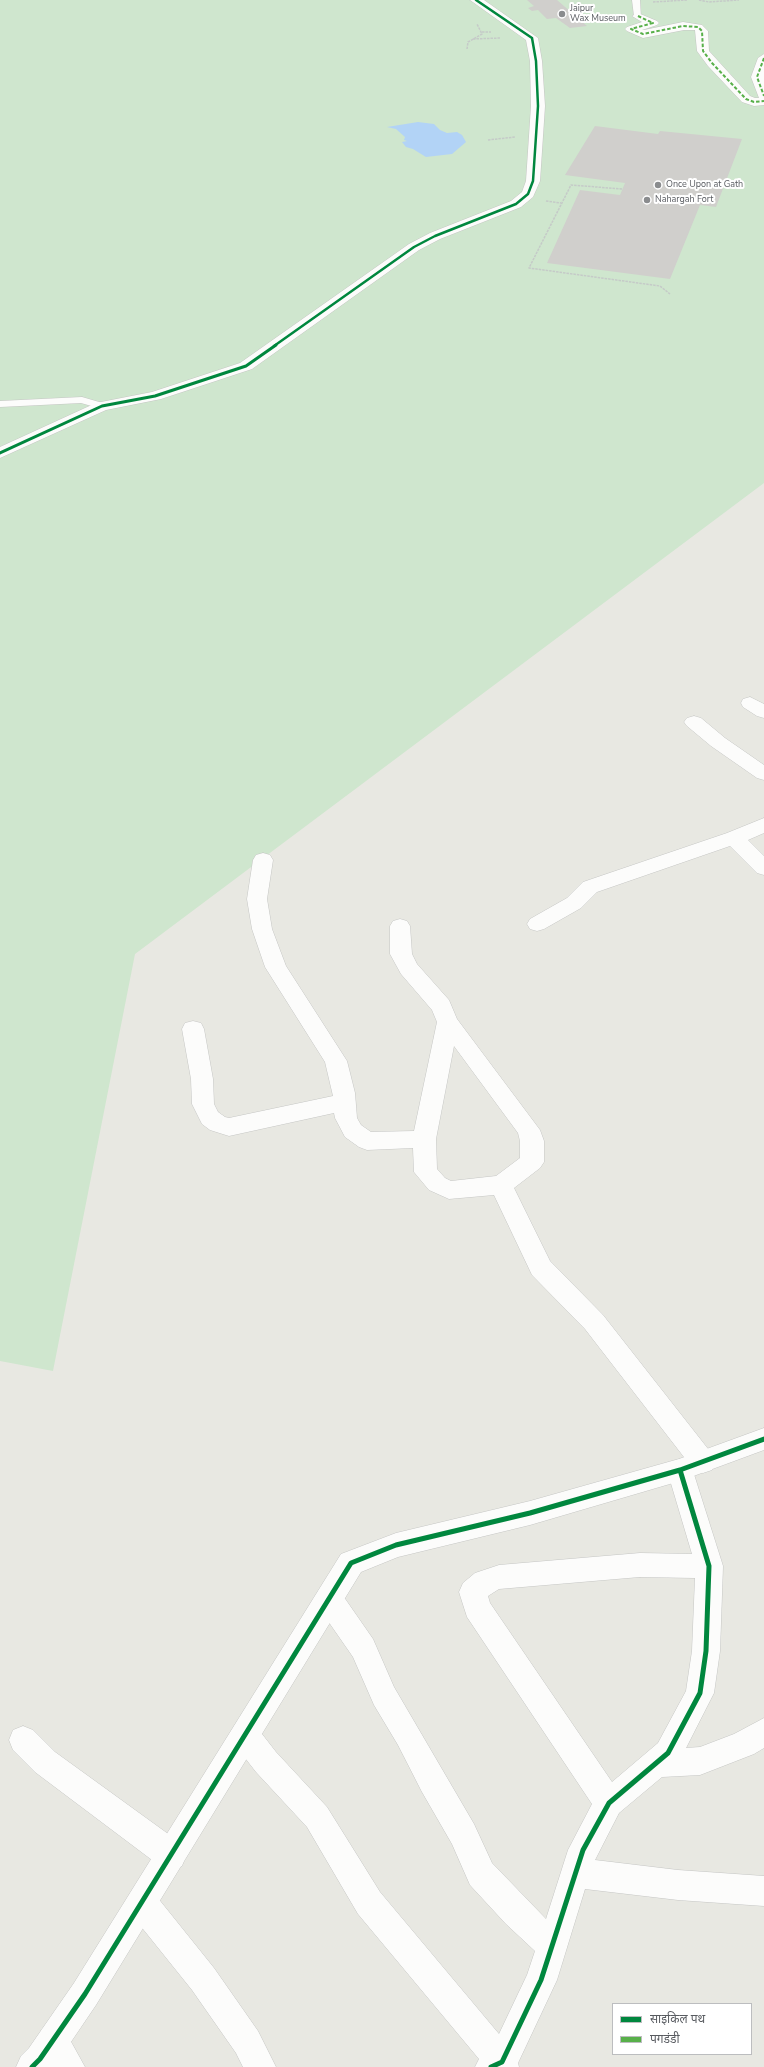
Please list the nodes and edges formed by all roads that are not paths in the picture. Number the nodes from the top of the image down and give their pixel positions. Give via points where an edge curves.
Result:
1 (476, 0) edge
2 (636, 2) edge
3 (638, 16) joint
4 (764, 58) edge
5 (764, 96) edge
6 (764, 101) edge
7 (0, 404) edge
8 (102, 406) junction
9 (0, 453) edge
10 (694, 722) dead end
11 (761, 767) edge
12 (764, 824) edge
13 (734, 838) junction
14 (263, 860) dead end
15 (764, 868) edge
16 (537, 924) dead end
17 (400, 926) dead end
18 (448, 1022) junction
19 (193, 1029) dead end
20 (345, 1102) junction
21 (424, 1139) junction
22 (501, 1185) junction
23 (764, 1439) edge
24 (692, 1466) junction
25 (709, 1566) junction
26 (329, 1599) junction
27 (764, 1732) edge
28 (245, 1735) junction
29 (24, 1740) dead end
30 (655, 1763) junction
31 (609, 1803) junction
32 (171, 1855) junction
33 (575, 1873) junction
34 (764, 1891) edge
35 (142, 1903) junction
36 (552, 1946) junction
37 (53, 2040) junction
38 (499, 2065) edge
39 (32, 2067) edge
40 (69, 2067) edge
41 (260, 2067) edge

1 - 8 street via 532,38 538,106 533,181 528,194 516,204 414,247 246,366 155,396
2 - 3 lane
3 - 6 street via 653,23 631,29 643,34 683,26 698,27 702,31 703,51 712,63 746,99 754,102
4 - 5 street via 757,77
7 - 8 lane via 82,400
8 - 9 street
10 - 11 street via 718,742
12 - 13 street
13 - 15 street
13 - 16 street via 590,887 574,903
14 - 20 street via 257,899 262,929 276,967 336,1061
17 - 18 street via 401,954 409,969 441,1006
18 - 21 street
18 - 22 street via 529,1130 532,1162
19 - 20 street via 202,1078 203,1104 210,1118 218,1124 229,1128
20 - 21 street via 346,1118 352,1131 367,1141
21 - 22 street via 426,1172 437,1184 449,1190
22 - 24 street via 541,1268 594,1322
23 - 24 street
24 - 25 street
24 - 26 street via 530,1513 396,1545 351,1563
25 - 30 street via 706,1651 700,1692 668,1753
25 - 31 street via 640,1565 499,1577 485,1582 473,1592 477,1608
26 - 28 street
26 - 36 street via 363,1648 384,1696 463,1834 481,1874
27 - 30 street via 744,1744 700,1761
28 - 32 street
28 - 38 street via 266,1762 317,1817 369,1903
29 - 32 street via 44,1762
30 - 31 street
31 - 33 street via 583,1850
32 - 35 street
33 - 34 street via 678,1885
33 - 36 street
35 - 37 street via 86,1994
35 - 41 street via 203,1979 247,2042
36 - 38 street via 541,1980
37 - 39 street
37 - 40 street

